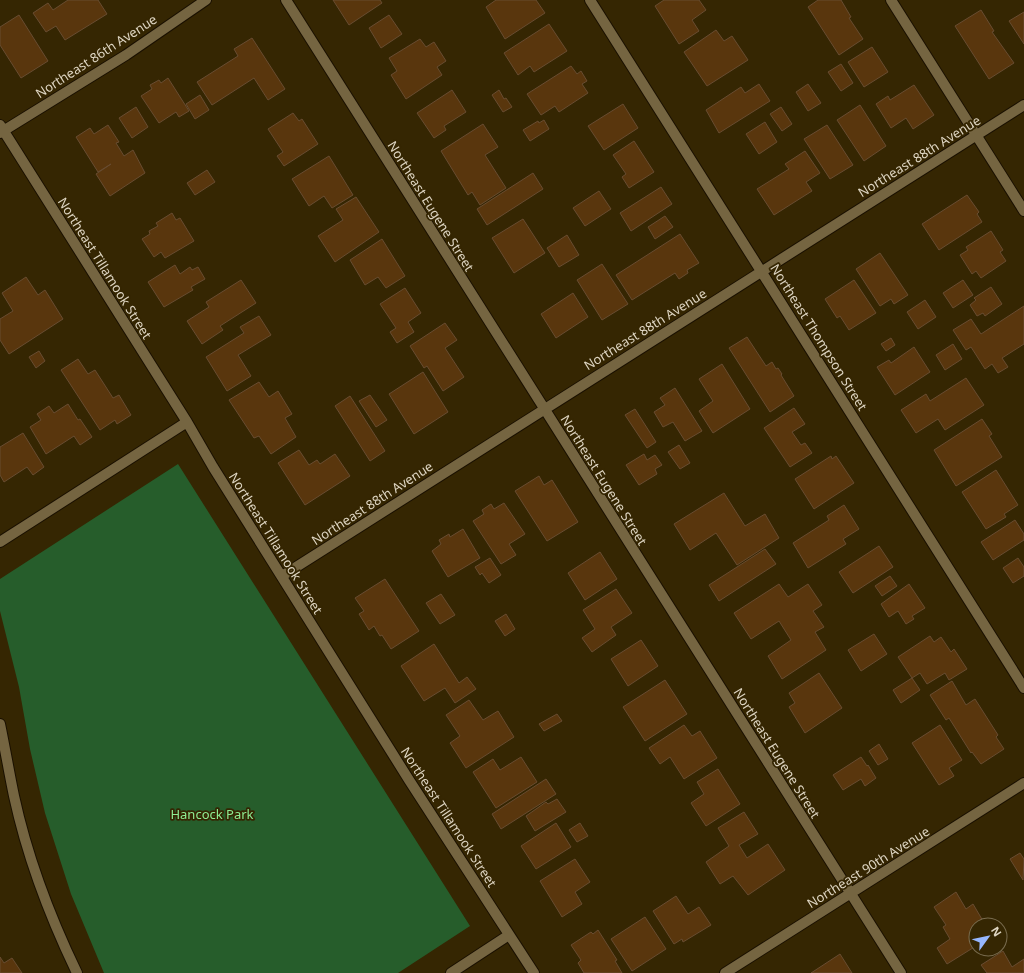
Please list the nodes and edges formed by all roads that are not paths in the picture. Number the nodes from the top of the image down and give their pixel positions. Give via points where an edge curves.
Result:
1 (206, 0) edge
2 (286, 0) edge
3 (590, 0) edge
4 (891, 0) edge
5 (1024, 105) edge
6 (1, 130) edge
7 (976, 134) junction
8 (1024, 211) edge
9 (762, 271) junction
10 (544, 409) junction
11 (187, 422) junction
12 (0, 542) edge
13 (282, 576) junction
14 (1024, 688) edge
15 (0, 724) edge
16 (1024, 783) edge
17 (850, 894) junction
18 (509, 935) junction
19 (77, 973) edge
20 (451, 973) edge
21 (534, 973) edge
22 (725, 973) edge
23 (901, 973) edge

1 - 6 street, Northeast 86th Avenue via 126,55
2 - 10 street, Northeast Eugene Street
3 - 9 street, Northeast Thompson Street
4 - 7 street
5 - 7 street, Northeast 88th Avenue
6 - 11 street, Northeast Tillamook Street
7 - 8 street
7 - 9 street, Northeast 88th Avenue
9 - 10 street, Northeast 88th Avenue
9 - 14 street, Northeast Thompson Street
10 - 13 street, Northeast 88th Avenue
10 - 17 street, Northeast Eugene Street
11 - 12 street
11 - 13 street, Northeast Tillamook Street
13 - 18 street, Northeast Tillamook Street
15 - 19 street via 14,797 30,856 51,914
16 - 17 street, Northeast 90th Avenue
17 - 22 street, Northeast 90th Avenue
17 - 23 street, Northeast Eugene Street
18 - 20 street
18 - 21 street, Northeast Tillamook Street

